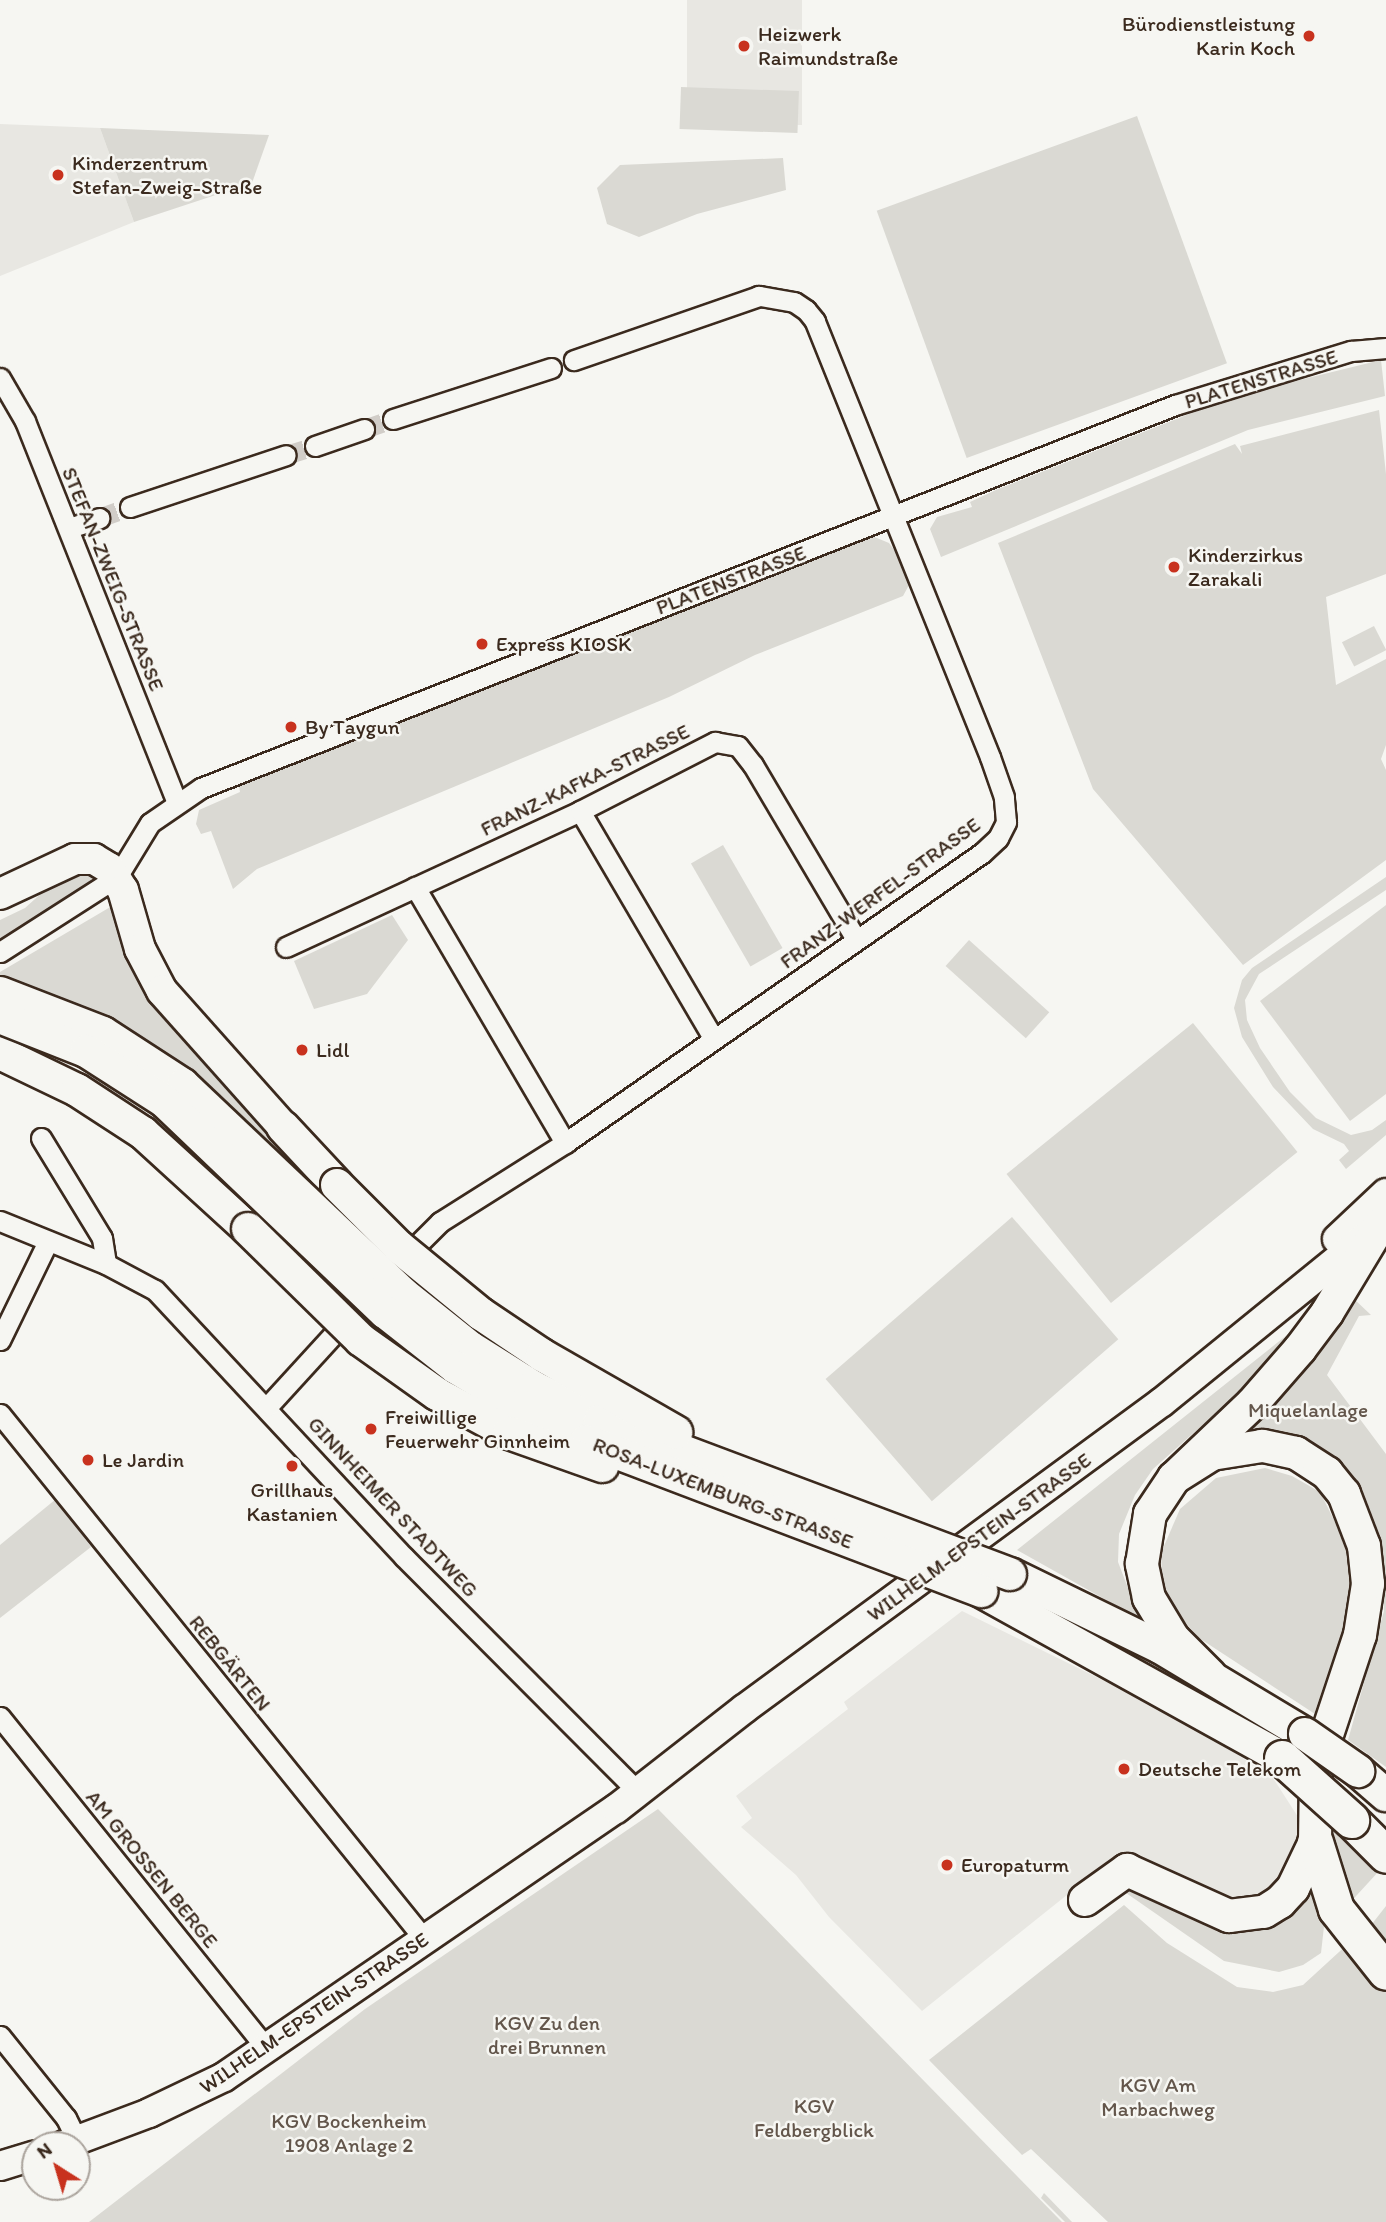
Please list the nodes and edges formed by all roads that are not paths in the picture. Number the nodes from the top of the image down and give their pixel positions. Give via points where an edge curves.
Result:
1 (1386, 348) edge
2 (575, 360) dead end
3 (551, 368) dead end
4 (0, 378) edge
5 (393, 419) tunnel mouth
6 (365, 429) tunnel mouth
7 (315, 446) tunnel mouth
8 (286, 455) tunnel mouth
9 (130, 507) tunnel mouth
10 (893, 517) junction
11 (99, 518) tunnel mouth
12 (69, 528) junction
13 (176, 801) junction
14 (580, 811) junction
15 (117, 877) junction
16 (415, 887) junction
17 (0, 894) edge
18 (856, 939) junction
19 (286, 947) dead end
20 (0, 952) edge
21 (0, 993) edge
22 (0, 1017) edge
23 (714, 1039) junction
24 (0, 1053) edge
25 (283, 1127) joint
26 (41, 1138) dead end
27 (565, 1143) junction
28 (1386, 1193) edge
29 (0, 1221) edge
30 (1383, 1222) edge
31 (48, 1241) junction
32 (106, 1264) junction
33 (0, 1340) edge
34 (1213, 1362) junction
35 (268, 1406) junction
36 (0, 1414) edge
37 (733, 1469) junction
38 (1174, 1478) junction
39 (749, 1504) junction
40 (1210, 1675) junction
41 (0, 1717) edge
42 (1294, 1746) junction
43 (634, 1787) junction
44 (1386, 1795) edge
45 (1355, 1818) junction
46 (1386, 1839) edge
47 (1315, 1842) junction
48 (1386, 1855) edge
49 (1085, 1900) dead end
50 (436, 1932) junction
51 (1386, 1972) edge
52 (0, 2035) edge
53 (267, 2049) junction
54 (68, 2131) edge
55 (91, 2135) edge
56 (21, 2159) edge
57 (0, 2166) edge

1 - 10 street, PLATENSTRASSE via 1351,351 1225,387
2 - 10 street, FRANZ-WERFEL-STRASSE via 759,296 794,302 815,321
3 - 5 street
4 - 12 street, STEFAN-ZWEIG-STRASSE via 25,421
6 - 7 street
8 - 9 street
10 - 13 street, PLATENSTRASSE
10 - 18 street, FRANZ-WERFEL-STRASSE via 1007,810 1003,831 992,845
11 - 12 street
12 - 13 street, STEFAN-ZWEIG-STRASSE
13 - 15 street, PLATENSTRASSE via 143,830
14 - 16 street, FRANZ-KAFKA-STRASSE
14 - 18 street, FRANZ-KAFKA-STRASSE via 715,741 738,746
14 - 23 street
15 - 17 main road via 102,863 75,859
15 - 20 street, PLATENSTRASSE
15 - 25 main road via 140,949 162,991
16 - 19 street, FRANZ-KAFKA-STRASSE
16 - 27 street
18 - 23 street, FRANZ-WERFEL-STRASSE
21 - 37 highway, ROSA-LUXEMBURG-STRASSE, bridge via 103,1033 183,1085 402,1293 471,1348 600,1420
22 - 39 highway, ROSA-LUXEMBURG-STRASSE, bridge via 86,1051 164,1101 315,1249 455,1367 586,1441
23 - 27 street, FRANZ-WERFEL-STRASSE
24 - 39 highway, bridge via 77,1090 143,1133 361,1340 436,1394 509,1433 585,1462
25 - 37 highway, bridge via 399,1247 481,1314
26 - 32 street via 102,1238
27 - 35 street, FRANZ-WERFEL-STRASSE via 440,1223
28 - 34 main road, WILHELM-EPSTEIN-STRASSE
29 - 31 street, GINNHEIMER STADTWEG
30 - 34 main road, WILHELM-EPSTEIN-STRASSE
30 - 38 highway via 1300,1349 1252,1404
31 - 32 street, GINNHEIMER STADTWEG
31 - 33 street
32 - 35 street, GINNHEIMER STADTWEG via 155,1290
34 - 43 main road, WILHELM-EPSTEIN-STRASSE
35 - 43 street, GINNHEIMER STADTWEG via 404,1557
36 - 50 street, REBGÄRTEN
37 - 40 highway, ROSA-LUXEMBURG-STRASSE, bridge via 1010,1574
38 - 40 highway via 1150,1514 1143,1539 1143,1575 1160,1621
38 - 47 highway via 1197,1461 1224,1450 1262,1446 1284,1450 1328,1473 1354,1517 1364,1546 1368,1584 1360,1634 1316,1768
39 - 42 highway, ROSA-LUXEMBURG-STRASSE, bridge via 981,1591
40 - 42 highway, ROSA-LUXEMBURG-STRASSE
41 - 53 street, AM GROSSEN BERGE
42 - 44 highway, ROSA-LUXEMBURG-STRASSE, bridge via 1357,1772
42 - 45 highway, bridge
43 - 50 main road, WILHELM-EPSTEIN-STRASSE
45 - 46 highway
45 - 48 highway
47 - 49 highway via 1293,1888 1280,1902 1248,1916 1209,1911 1133,1871 1120,1872
47 - 51 highway via 1336,1909
50 - 53 main road, WILHELM-EPSTEIN-STRASSE
52 - 54 street via 66,2118
53 - 55 main road, WILHELM-EPSTEIN-STRASSE via 187,2097
56 - 57 main road

